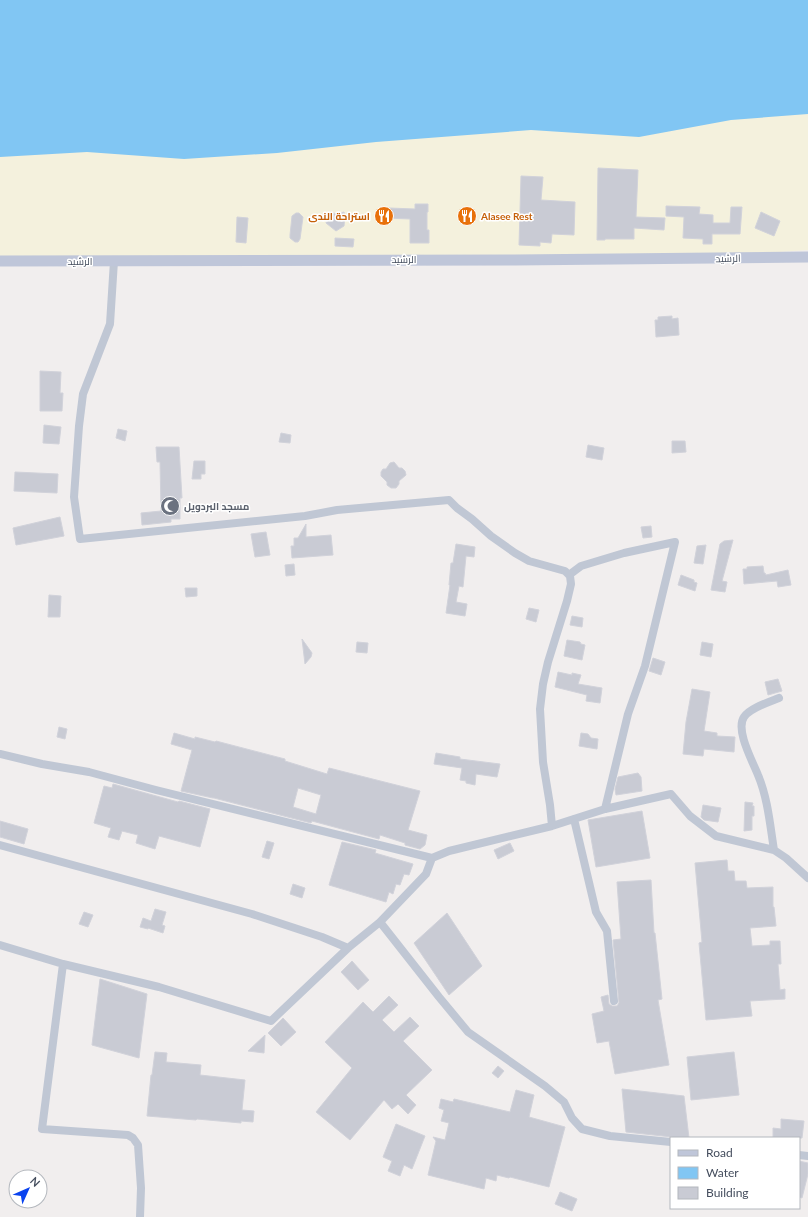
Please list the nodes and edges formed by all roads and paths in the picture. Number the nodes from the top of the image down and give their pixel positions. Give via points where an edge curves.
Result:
1 (808, 257) edge
2 (0, 261) edge
3 (114, 261) junction
4 (569, 575) junction
5 (779, 698) dead end
6 (0, 754) edge
7 (605, 809) junction
8 (574, 819) junction
9 (552, 826) junction
10 (0, 845) edge
11 (774, 850) junction
12 (432, 858) junction
13 (808, 878) edge
14 (380, 922) junction
15 (0, 945) edge
16 (348, 948) junction
17 (63, 964) junction
18 (614, 1001) dead end
19 (670, 1142) edge
20 (140, 1217) edge

1 - 3 main road, الرشيد
2 - 3 main road, الرشيد
3 - 4 street via 110,324 83,394 79,426 74,497 80,539 449,500 515,553 529,561 565,571
4 - 7 street via 581,566 675,542 645,666 628,714
4 - 9 street via 571,584 548,662 540,709 543,762
5 - 11 street via 748,713 743,718 742,728 766,802
6 - 12 street via 89,772
7 - 8 street
7 - 11 street via 671,794 690,816 716,836
8 - 9 street
8 - 18 street via 596,912 607,931
9 - 12 street via 449,851
10 - 16 street via 252,914
11 - 13 street
12 - 14 street via 426,874
14 - 16 street
14 - 19 street via 468,1032 564,1102 572,1118 582,1129 610,1136
15 - 17 street
16 - 17 street via 271,1021 159,987
17 - 20 street via 42,1129 128,1135 132,1138 138,1146

